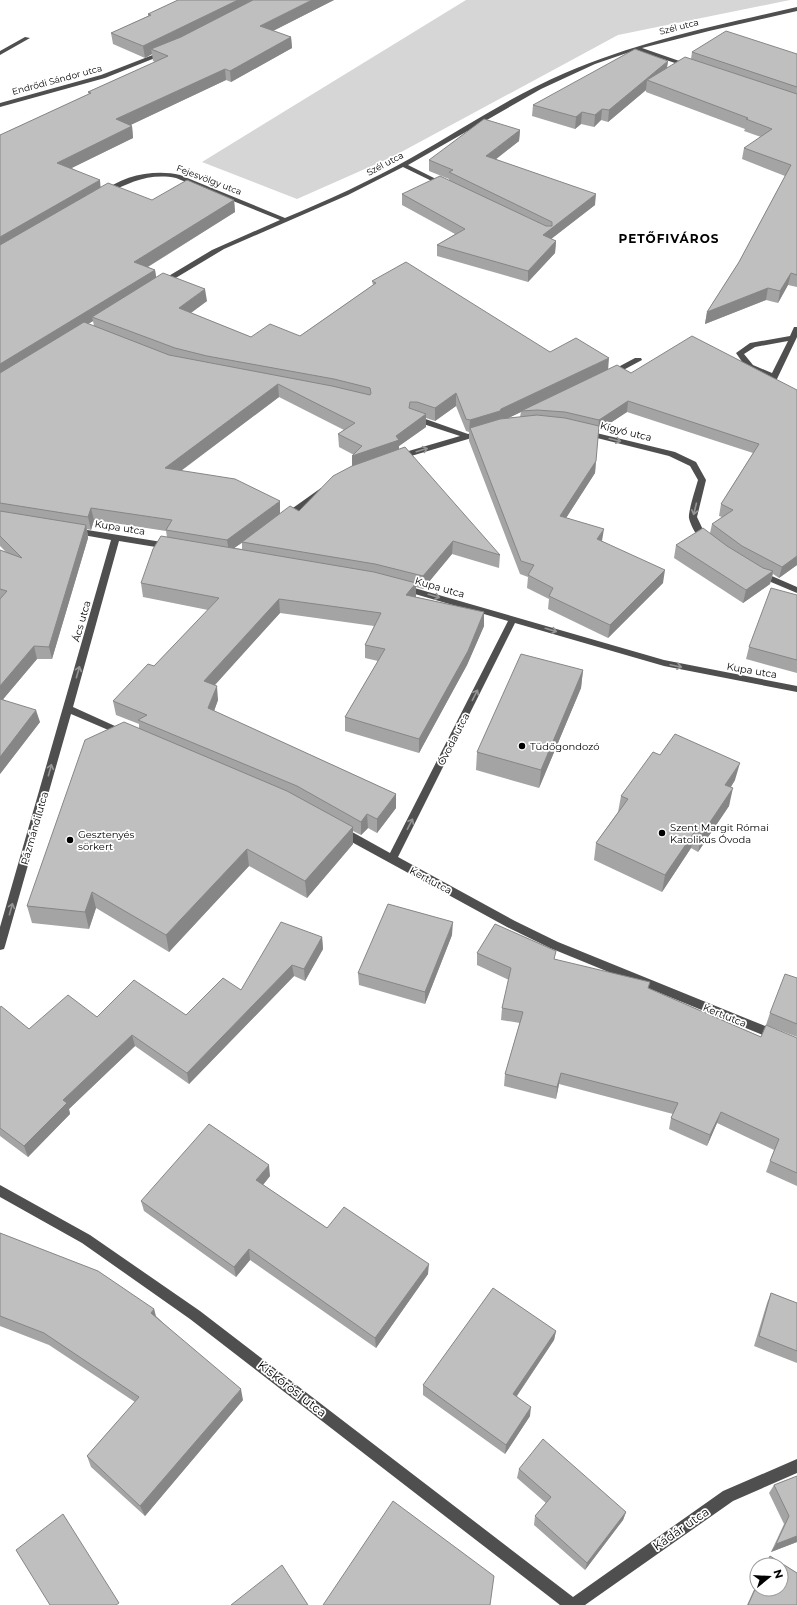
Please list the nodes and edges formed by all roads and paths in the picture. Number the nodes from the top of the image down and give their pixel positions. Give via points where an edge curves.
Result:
1 (797, 9) edge
2 (27, 38) dead end
3 (636, 48) junction
4 (170, 50) edge
5 (0, 53) edge
6 (695, 68) edge
7 (0, 105) edge
8 (403, 165) junction
9 (451, 189) edge
10 (101, 196) edge
11 (285, 220) junction
12 (155, 287) edge
13 (797, 329) edge
14 (792, 338) junction
15 (638, 360) dead end
16 (603, 377) edge
17 (413, 418) edge
18 (490, 430) edge
19 (578, 430) edge
20 (467, 436) junction
21 (388, 460) edge
22 (331, 485) edge
23 (281, 520) edge
24 (70, 530) edge
25 (116, 538) junction
26 (713, 544) edge
27 (177, 548) edge
28 (752, 570) edge
29 (397, 586) edge
30 (797, 590) edge
31 (513, 619) junction
32 (797, 689) edge
33 (68, 709) junction
34 (133, 737) edge
35 (333, 827) edge
36 (392, 859) junction
37 (0, 946) edge
38 (797, 1044) edge
39 (0, 1191) edge
40 (797, 1466) edge
41 (573, 1605) edge

1 - 3 street, Szél utca
2 - 5 street
3 - 6 street
3 - 8 street, Szél utca via 534,90
4 - 7 street, Endrődi Sándor utca via 104,78
8 - 9 street
8 - 11 street, Szél utca
10 - 11 street, Fejesvölgy utca via 128,180 165,173
11 - 12 street, Szél utca via 221,249
13 - 14 street
14 - 14 street via 753,345 740,353 750,367 774,377
15 - 16 street
17 - 20 street
18 - 20 street
19 -> 26 street, Kígyó utca via 672,454 693,464 702,480 693,517 702,536
21 -> 20 street
22 - 23 street
24 - 25 street, Kupa utca
25 - 27 street, Kupa utca
33 -> 25 street, Ács utca
28 - 30 street
29 -> 31 street, Kupa utca
31 -> 32 street, Kupa utca via 664,663
36 -> 31 street, Óvoda utca
33 - 34 street
37 -> 33 street, Pázmándi utca
35 - 36 street, Kert utca
36 - 38 street, Kert utca via 554,945
39 - 41 street, Kiskőrösi utca via 86,1239 195,1315
40 - 41 street, Kádár utca via 728,1496

